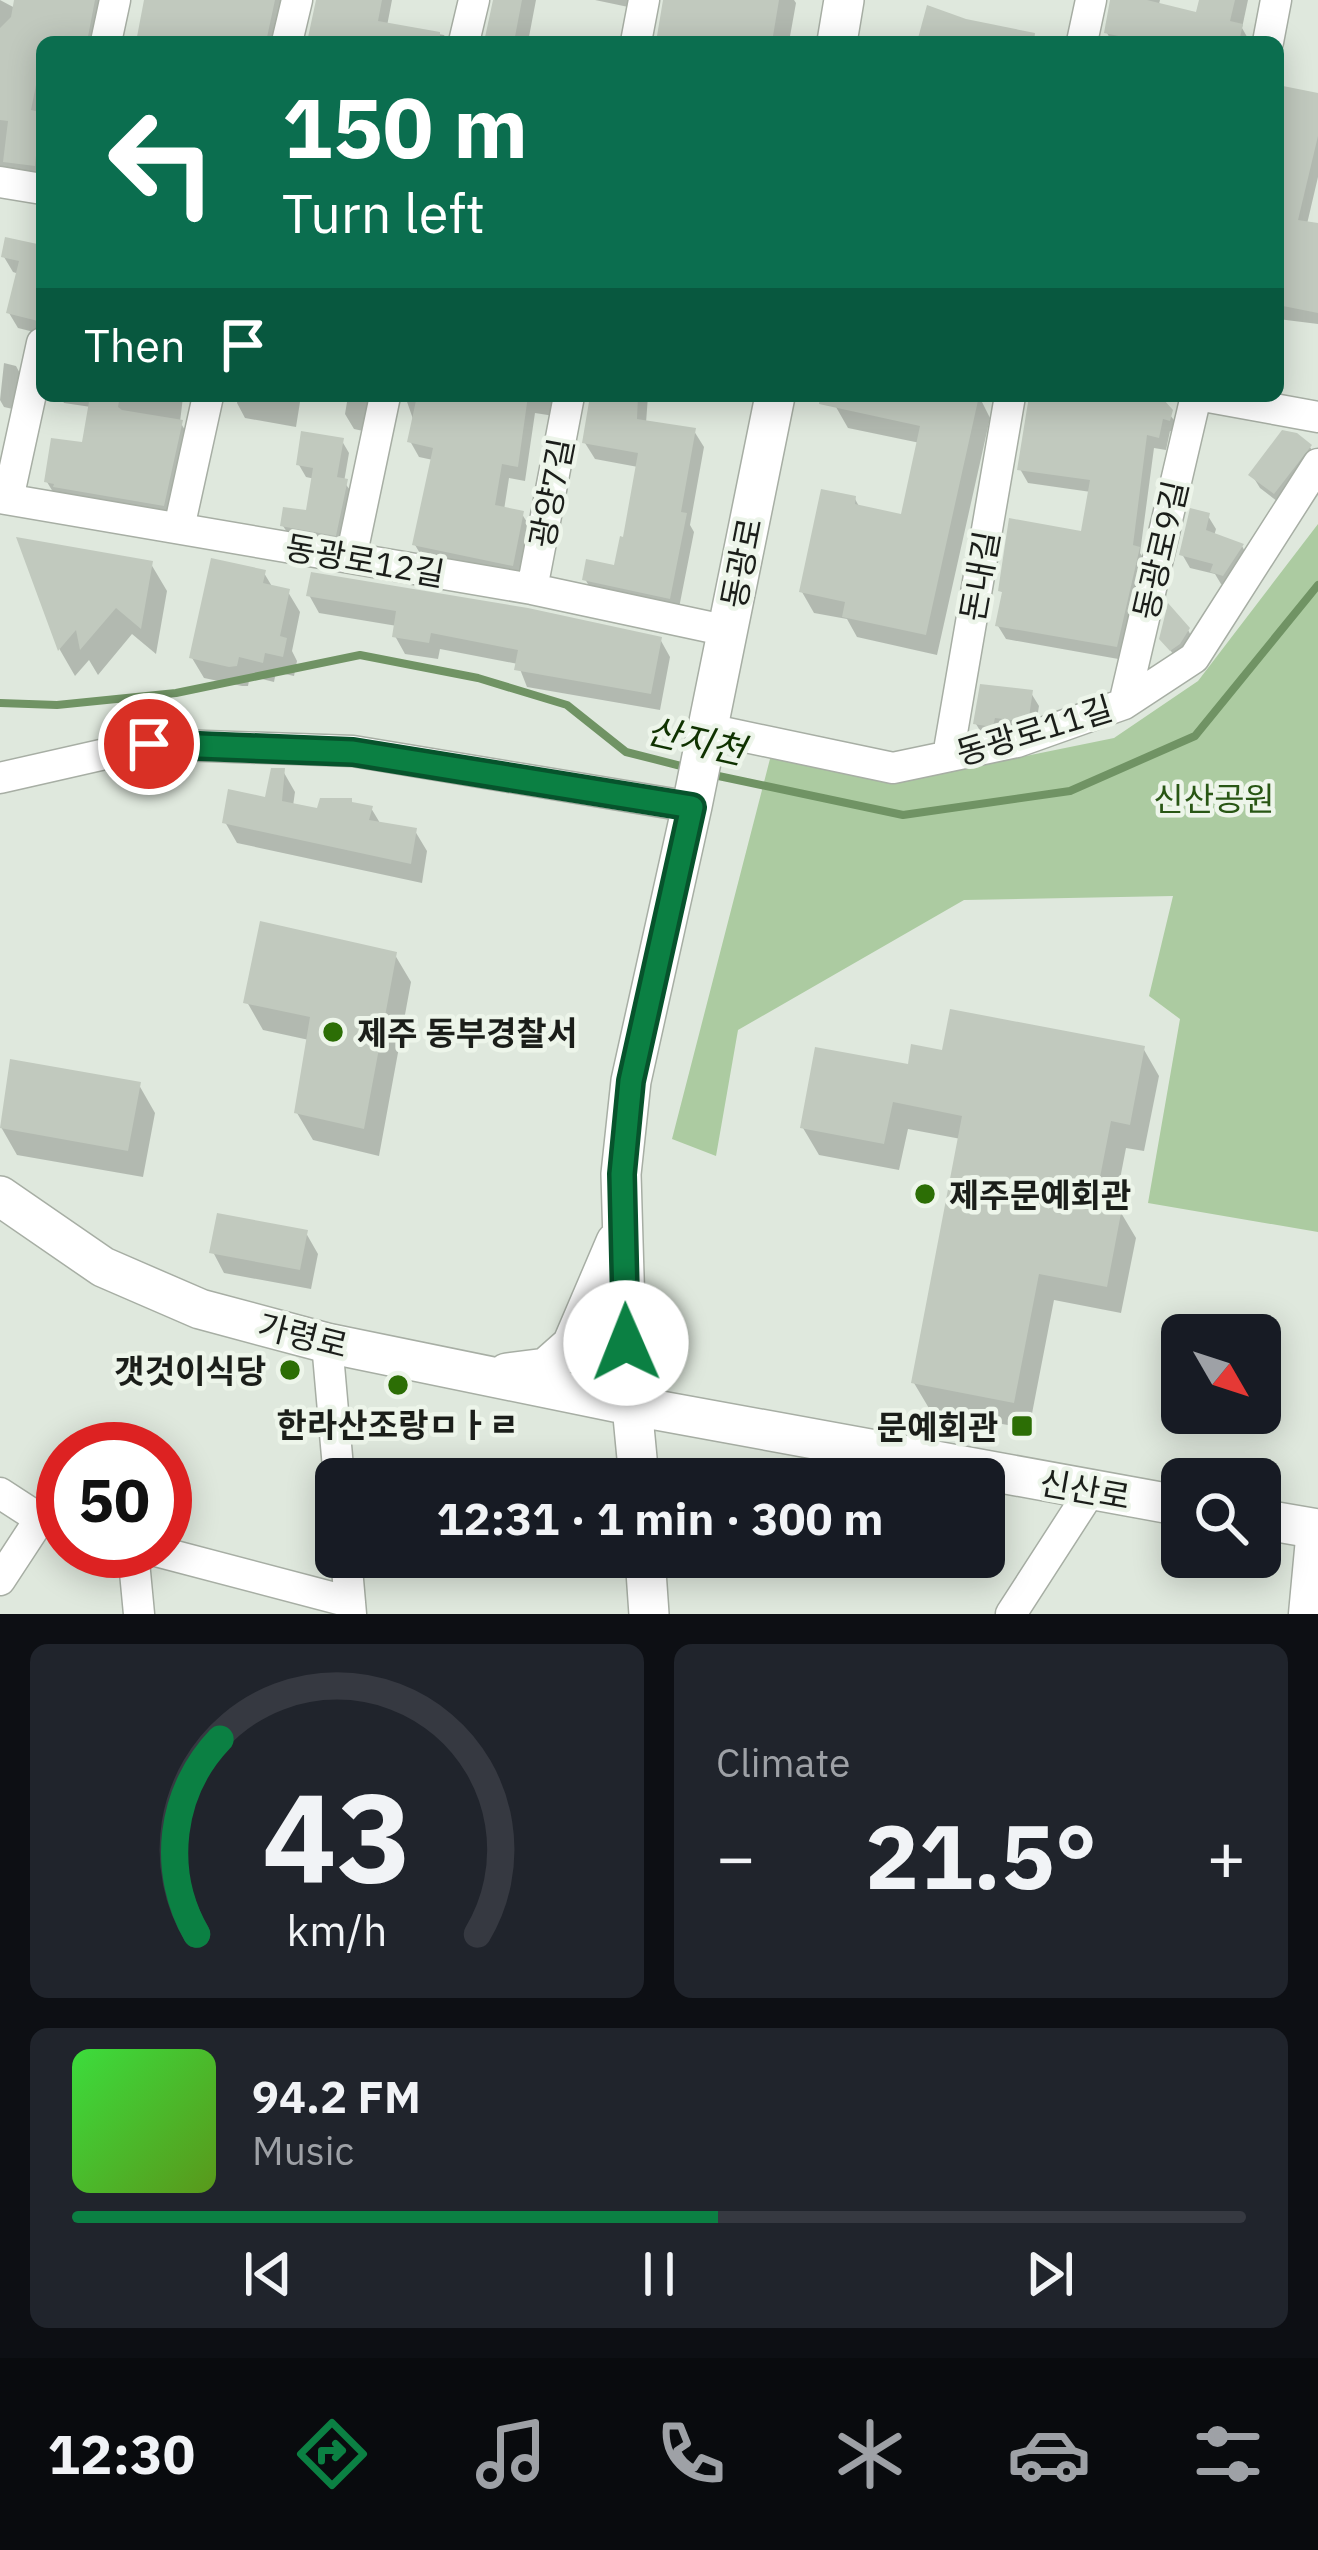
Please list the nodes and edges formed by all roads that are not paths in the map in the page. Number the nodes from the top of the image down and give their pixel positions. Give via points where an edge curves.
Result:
1 (115, 0) edge
2 (297, 0) edge
3 (474, 0) edge
4 (644, 0) edge
5 (844, 0) edge
6 (1091, 0) edge
7 (1276, 0) edge
8 (107, 36) edge
9 (288, 36) edge
10 (465, 36) edge
11 (637, 36) edge
12 (838, 36) edge
13 (1083, 36) edge
14 (1269, 36) edge
15 (0, 182) edge
16 (36, 188) edge
17 (36, 367) edge
18 (207, 402) edge
19 (384, 402) edge
20 (568, 402) edge
21 (774, 402) edge
22 (1009, 402) edge
23 (1199, 402) edge
24 (1234, 402) edge
25 (1318, 417) edge
26 (1318, 464) edge
27 (4, 498) edge
28 (179, 528) junction
29 (351, 558) junction
30 (532, 589) junction
31 (728, 631) junction
32 (1124, 704) junction
33 (708, 730) junction
34 (948, 756) junction
35 (0, 778) edge
36 (692, 806) junction
37 (0, 1196) edge
38 (623, 1226) junction
39 (327, 1342) junction
40 (475, 1373) junction
41 (634, 1406) junction
42 (337, 1458) edge
43 (638, 1458) edge
44 (1091, 1490) junction
45 (0, 1493) edge
46 (1161, 1502) edge
47 (36, 1513) edge
48 (1281, 1523) edge
49 (1315, 1529) edge
50 (36, 1539) edge
51 (192, 1562) edge
52 (136, 1578) edge
53 (348, 1578) edge
54 (647, 1578) edge
55 (0, 1580) edge
56 (351, 1608) edge
57 (140, 1614) edge
58 (650, 1614) edge
59 (1011, 1614) edge
60 (1304, 1614) edge

1 - 8 street
2 - 9 street
3 - 10 street
4 - 11 street
5 - 12 main road
6 - 13 street
7 - 14 street
15 - 16 street
17 - 27 street
18 - 28 street
19 - 29 street
20 - 30 street, 광양7길
21 - 31 main road, 동광로
22 - 34 street, 돈내길
23 - 32 street, 동광로9길
24 - 25 street, 동광로9길
26 - 32 street, 동광로11길 via 1194,658
27 - 28 street, 동광로12길
28 - 29 street, 동광로12길
29 - 30 street, 동광로12길
30 - 31 street, 동광로12길
31 - 33 main road, 동광로
32 - 34 street, 동광로11길 via 1017,742
33 - 34 street, 동광로11길 via 893,767
33 - 36 main road, 동광로
35 - 36 street via 149,744 353,752
36 - 38 main road via 631,1081
37 - 39 main road, 가령로 via 103,1267 200,1310
38 - 40 main road via 581,1329 561,1356 533,1372
38 - 41 main road
39 - 40 main road, 가령로
39 - 42 street
40 - 41 main road, 가령로
41 - 43 main road
41 - 44 main road, 신산로
44 - 46 main road, 신산로
44 - 59 street
45 - 47 street
48 - 49 main road
49 - 60 street
50 - 55 street
51 - 56 street
52 - 57 street
53 - 56 street
54 - 58 main road

